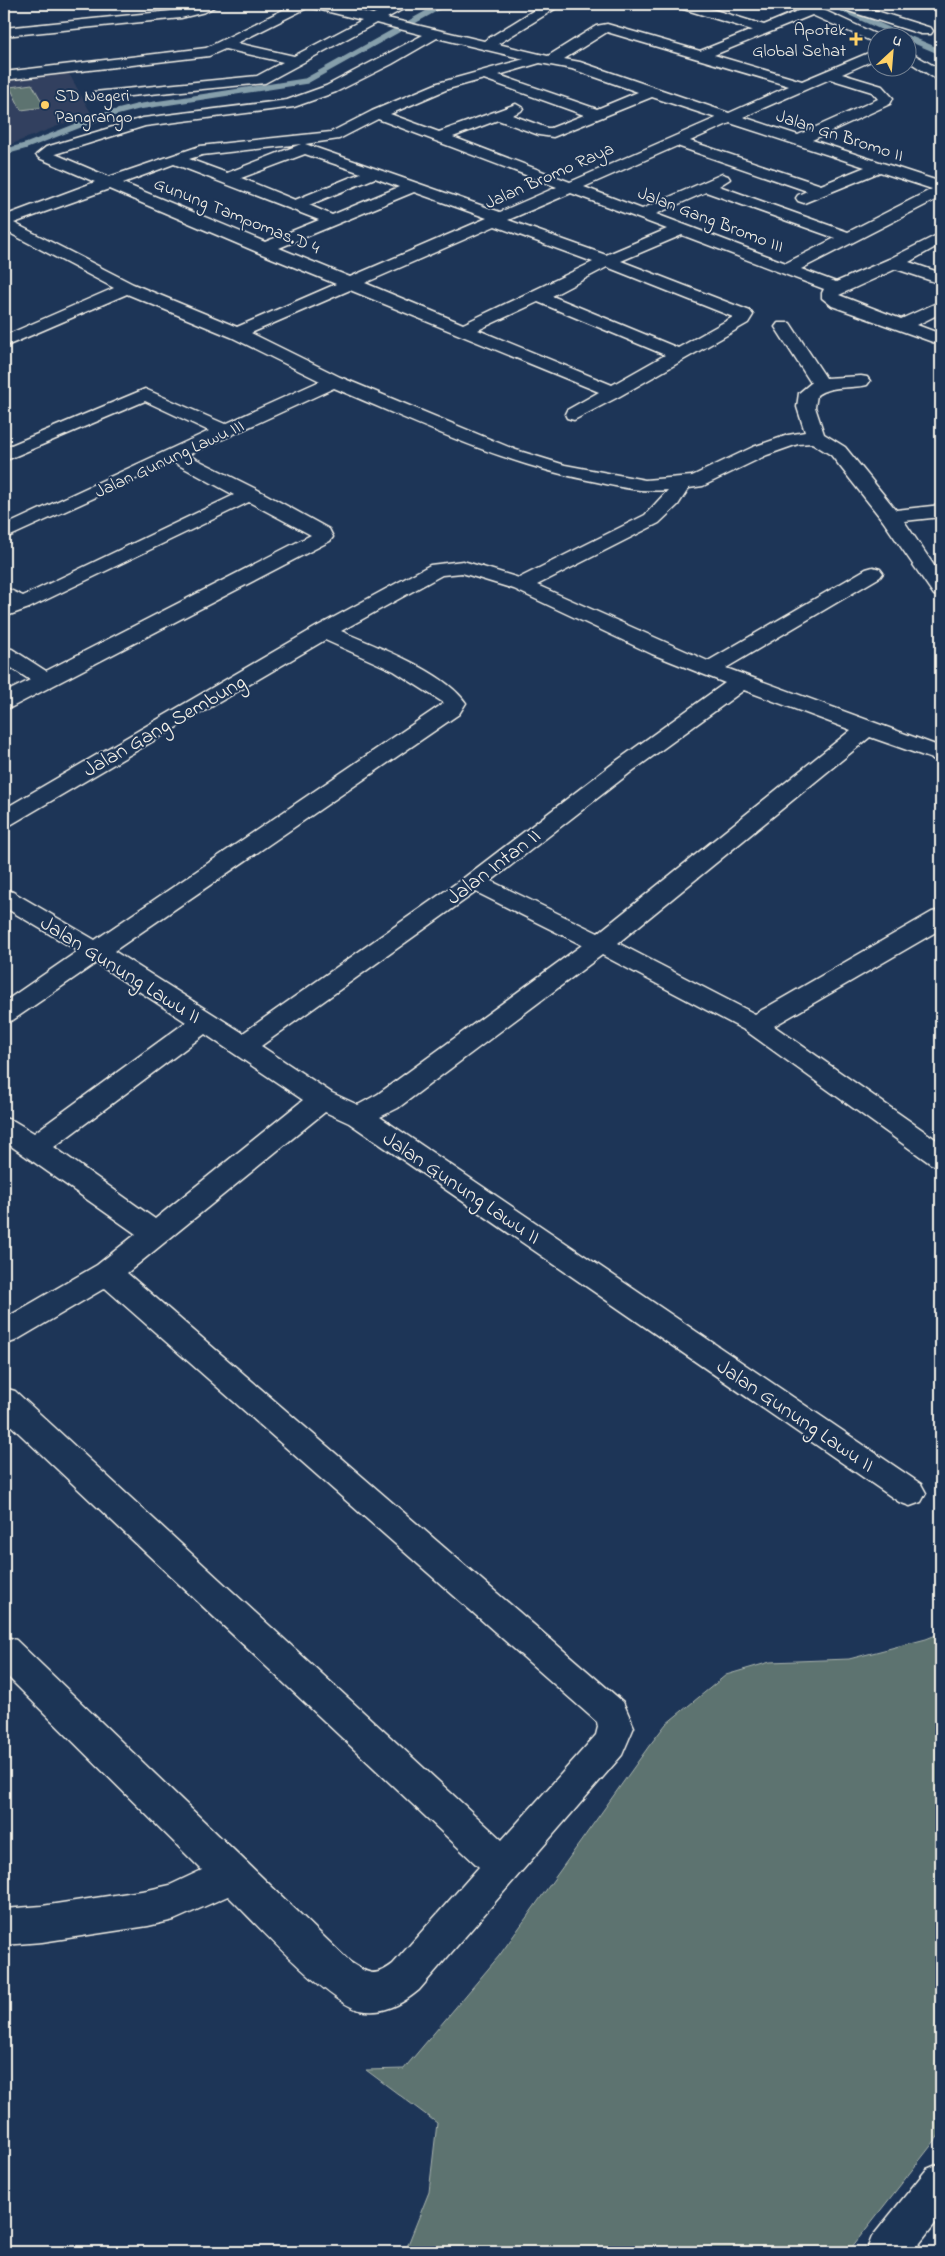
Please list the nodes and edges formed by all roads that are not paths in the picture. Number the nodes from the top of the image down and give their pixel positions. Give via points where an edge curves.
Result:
1 (212, 4) edge
2 (305, 4) edge
3 (313, 4) edge
4 (402, 4) edge
5 (553, 4) edge
6 (682, 4) edge
7 (796, 4) edge
8 (841, 4) edge
9 (812, 10) junction
10 (377, 18) junction
11 (98, 24) junction
12 (941, 25) edge
13 (763, 29) junction
14 (4, 32) edge
15 (434, 34) junction
16 (868, 35) edge
17 (920, 36) edge
18 (225, 45) junction
19 (702, 56) junction
20 (487, 57) junction
21 (868, 57) edge
22 (546, 59) junction
23 (298, 61) junction
24 (918, 61) edge
25 (120, 63) junction
26 (828, 74) junction
27 (4, 76) edge
28 (941, 76) edge
29 (800, 85) junction
30 (651, 92) junction
31 (99, 96) dead end
32 (547, 96) junction
33 (377, 114) junction
34 (499, 115) junction
35 (599, 116) junction
36 (728, 118) junction
37 (334, 136) junction
38 (438, 138) junction
39 (676, 141) junction
40 (797, 141) junction
41 (304, 148) junction
42 (174, 158) junction
43 (750, 166) junction
44 (878, 167) junction
45 (375, 173) junction
46 (227, 178) junction
47 (106, 183) junction
48 (413, 186) junction
49 (705, 186) junction
50 (571, 187) junction
51 (941, 189) edge
52 (822, 191) junction
53 (293, 206) junction
54 (773, 211) junction
55 (643, 214) junction
56 (498, 219) junction
57 (332, 220) junction
58 (4, 223) edge
59 (682, 229) junction
60 (849, 238) junction
61 (941, 238) edge
62 (263, 249) junction
63 (606, 261) junction
64 (896, 263) junction
65 (787, 269) junction
66 (941, 279) edge
67 (352, 282) junction
68 (127, 288) junction
69 (837, 288) junction
70 (538, 296) junction
71 (941, 306) edge
72 (903, 325) junction
73 (784, 327) dead end
74 (464, 330) junction
75 (237, 333) junction
76 (6, 340) edge
77 (941, 340) edge
78 (679, 355) junction
79 (334, 381) junction
80 (861, 381) dead end
81 (821, 384) junction
82 (614, 392) junction
83 (574, 414) dead end
84 (226, 432) junction
85 (816, 437) junction
86 (4, 455) edge
87 (173, 455) junction
88 (682, 484) junction
89 (251, 494) junction
90 (941, 511) edge
91 (890, 517) junction
92 (4, 533) edge
93 (873, 573) dead end
94 (521, 585) junction
95 (941, 591) edge
96 (4, 592) edge
97 (13, 607) edge
98 (324, 632) junction
99 (4, 654) edge
100 (709, 669) junction
101 (45, 680) junction
102 (740, 682) junction
103 (4, 702) edge
104 (867, 728) junction
105 (941, 755) edge
106 (4, 819) edge
107 (474, 882) junction
108 (4, 897) edge
109 (941, 918) edge
110 (600, 944) junction
111 (96, 951) junction
112 (4, 1014) edge
113 (205, 1022) junction
114 (755, 1025) junction
115 (243, 1046) junction
116 (322, 1100) junction
117 (358, 1116) junction
118 (4, 1128) edge
119 (34, 1147) junction
120 (941, 1157) edge
121 (156, 1234) junction
122 (107, 1273) junction
123 (4, 1333) edge
124 (4, 1400) edge
125 (910, 1493) dead end
126 (4, 1651) edge
127 (504, 1866) junction
128 (232, 1876) junction
129 (4, 1927) edge
130 (941, 2183) edge
131 (887, 2252) edge

1 - 11 street via 190,13
2 - 18 street
3 - 10 street
4 - 10 street
5 - 20 street
6 - 13 street
7 - 9 street
8 - 17 street
9 - 13 street
9 - 16 street
10 - 15 street
10 - 23 street
11 - 14 street
11 - 25 street
12 - 17 street
13 - 19 street
15 - 20 street
15 - 47 street, Gunung Tampomas.D 4 via 387,61 289,104 143,122 44,153
18 - 23 street
18 - 25 street via 198,55
19 - 22 street via 607,28
19 - 29 street
20 - 22 street
20 - 22 street, Jalan Gn Bromo II
20 - 32 street
20 - 33 street via 443,86
21 - 26 street, Jalan Bromo Raya
22 - 30 street, Jalan Gn Bromo II via 575,65
23 - 31 street via 260,80
24 - 28 street
25 - 27 street
26 - 29 street, Jalan Bromo Raya
26 - 40 street via 877,89 885,101
29 - 36 street, Jalan Bromo Raya
30 - 35 street
30 - 36 street, Jalan Gn Bromo II
32 - 34 street
32 - 35 street
33 - 37 street
33 - 38 street, Jalan Gang Bromo III
34 - 35 street via 550,133
34 - 38 street
36 - 39 street, Jalan Bromo Raya
36 - 40 street, Jalan Gn Bromo II
37 - 41 street
37 - 42 street
38 - 50 street, Jalan Gang Bromo III
39 - 43 street
39 - 50 street, Jalan Bromo Raya
40 - 44 street, Jalan Gn Bromo II
41 - 45 street
41 - 46 street
42 - 46 street
42 - 47 street
43 - 49 street
43 - 52 street
44 - 51 street, Jalan Gn Bromo II
44 - 52 street
45 - 48 street
45 - 53 street
46 - 53 street
47 - 58 street
47 - 62 street, Gunung Tampomas.D 4
48 - 56 street
48 - 57 street
49 - 54 street
49 - 55 street
50 - 55 street, Jalan Gang Bromo III
50 - 56 street, Jalan Bromo Raya
51 - 60 street
52 - 54 street
53 - 57 street
54 - 60 street
55 - 59 street, Jalan Gang Bromo III
56 - 63 street
56 - 67 street, Jalan Bromo Raya
57 - 62 street
58 - 68 street
59 - 63 street
59 - 65 street, Jalan Gang Bromo III
60 - 65 street
61 - 64 street
62 - 67 street, Gunung Tampomas.D 4
63 - 70 street
63 - 78 street via 744,315
64 - 66 street
64 - 69 street
65 - 69 street, Jalan Gang Bromo III
67 - 74 street, Gunung Tampomas.D 4
67 - 75 street, Jalan Bromo Raya
68 - 75 street
68 - 76 street
69 - 72 street via 830,293 830,298
70 - 74 street
70 - 78 street
71 - 72 street
72 - 77 street
73 - 81 street
74 - 82 street, Gunung Tampomas.D 4
75 - 79 street
78 - 82 street
79 - 84 street, Jalan Gunung Lawu III
79 - 88 street via 509,454 553,467 645,486
80 - 81 street
81 - 85 street via 807,396 806,407
82 - 83 street
84 - 86 street via 145,394
84 - 87 street, Jalan Gunung Lawu III
85 - 88 street via 774,446 696,482
85 - 91 street via 838,451
87 - 89 street
87 - 92 street, Jalan Gunung Lawu III via 20,518
88 - 94 street via 671,501 652,519
89 - 97 street
89 - 101 street via 322,532 323,537
90 - 91 street
91 - 95 street
93 - 100 street
94 - 98 street, Jalan Gang Sembung via 462,567 437,568
94 - 100 street, Jalan Gang Sembung
96 - 97 street
98 - 106 street, Jalan Gang Sembung
98 - 111 street via 402,666 450,696 454,700 453,707
99 - 101 street
100 - 102 street, Jalan Gang Sembung
101 - 103 street
102 - 104 street, Jalan Gang Sembung
102 - 107 street, Jalan Intan II
104 - 105 street, Jalan Gang Sembung
104 - 110 street
107 - 110 street
107 - 115 street, Jalan Intan II
108 - 111 street, Jalan Gunung Lawu II
109 - 114 street
110 - 114 street
110 - 117 street via 388,1101
111 - 112 street
111 - 113 street, Jalan Gunung Lawu II
113 - 115 street, Jalan Gunung Lawu II
113 - 119 street
114 - 120 street
115 - 116 street, Jalan Gunung Lawu II
116 - 117 street, Jalan Gunung Lawu II
116 - 121 street
117 - 125 street, Jalan Gunung Lawu II
118 - 119 street
119 - 121 street
121 - 122 street
122 - 123 street
122 - 127 street via 611,1713 616,1727 610,1744
124 - 127 street
126 - 128 street
127 - 128 street via 406,1977 390,1990 375,1992 360,1991 337,1975
128 - 129 street via 174,1902 148,1908
130 - 131 street

